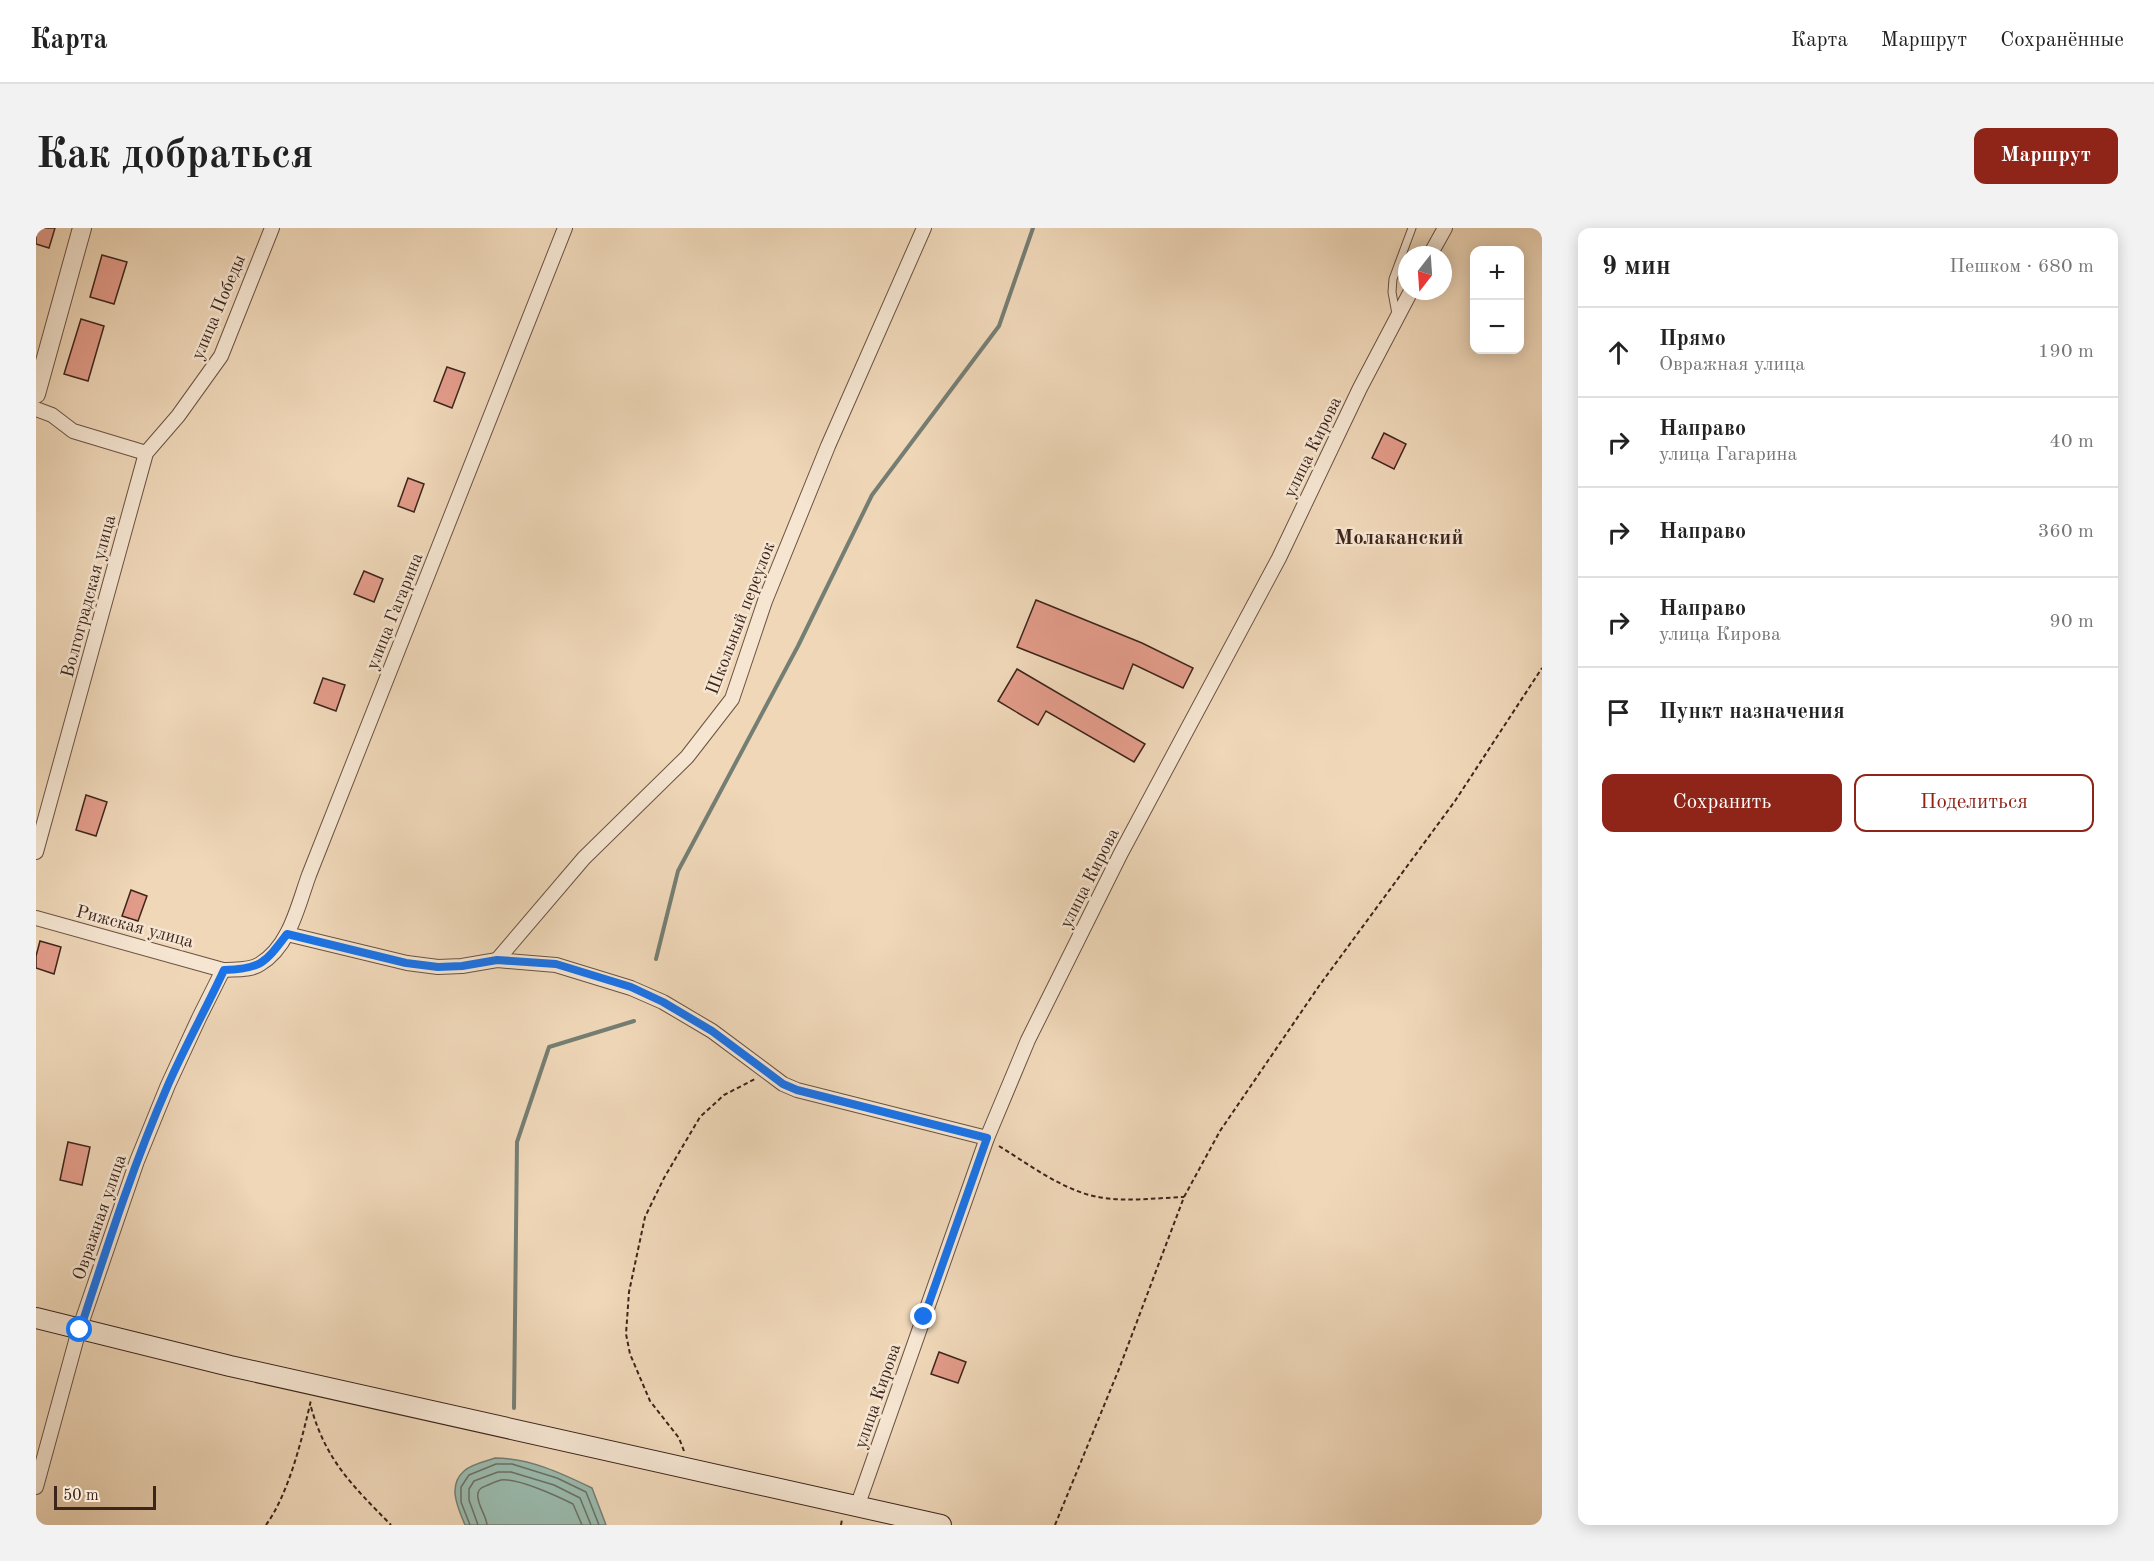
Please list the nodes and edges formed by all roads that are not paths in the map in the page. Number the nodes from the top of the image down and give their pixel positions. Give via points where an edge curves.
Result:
1 (82, 228) edge
2 (273, 228) edge
3 (565, 228) edge
4 (924, 228) edge
5 (1412, 228) edge
6 (1444, 228) edge
7 (1435, 246) edge
8 (1406, 300) edge
9 (1397, 317) junction
10 (36, 394) edge
11 (36, 409) edge
12 (146, 453) junction
13 (36, 852) edge
14 (36, 918) edge
15 (287, 934) junction
16 (497, 960) junction
17 (224, 970) junction
18 (987, 1138) junction
19 (36, 1318) edge
20 (80, 1330) junction
21 (36, 1487) edge
22 (857, 1507) junction
23 (941, 1525) edge

1 - 10 street
2 - 12 street, улица Победы via 221,356
3 - 15 street, улица Гагарина
4 - 16 street, Школьный переулок via 828,446 765,601 732,699 687,757 584,858
5 - 9 lane via 1393,279
6 - 7 street
8 - 9 street, улица Кирова
9 - 18 street, улица Кирова via 1279,558 1111,874 1028,1040
11 - 12 street via 52,415 73,431
12 - 13 street, Волгоградская улица
14 - 17 street, Рижская улица
15 - 16 street via 417,965 462,966
15 - 17 street, улица Гагарина via 259,965
16 - 18 street via 556,964 631,987 712,1031 783,1084 797,1090
17 - 20 street, Овражная улица via 137,1161
18 - 22 street, улица Кирова
19 - 20 main road
20 - 21 street, Овражная улица
20 - 22 main road via 312,1395 687,1469
22 - 23 main road

